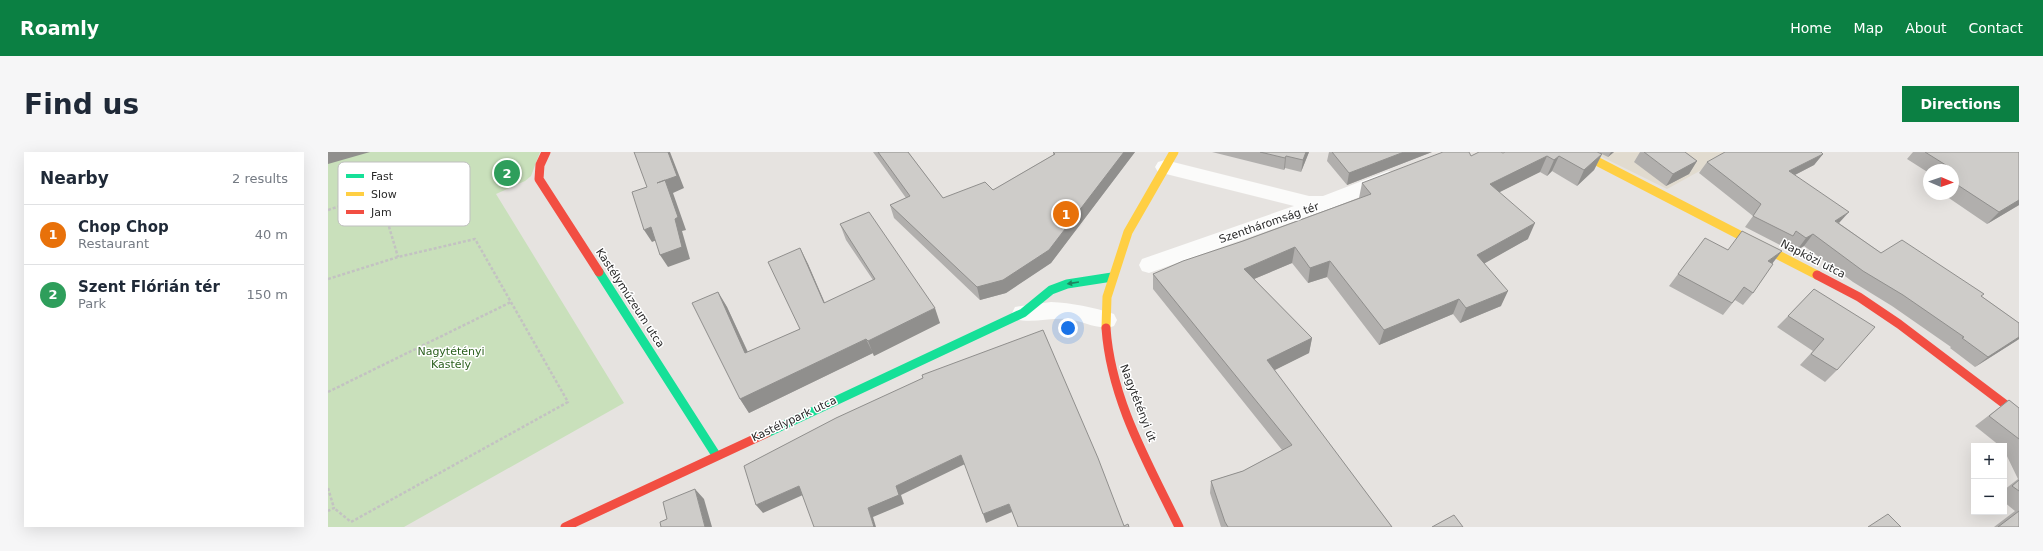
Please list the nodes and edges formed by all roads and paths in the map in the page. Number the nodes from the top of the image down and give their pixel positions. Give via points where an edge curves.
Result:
1 (546, 152) edge
2 (1579, 152) edge
3 (1169, 159) edge
4 (1404, 172) edge
5 (1325, 203) junction
6 (338, 207) edge
7 (328, 210) edge
8 (389, 226) edge
9 (398, 257) junction
10 (1149, 265) dead end
11 (1112, 277) junction
12 (328, 279) edge
13 (511, 302) junction
14 (1023, 313) junction
15 (1106, 320) junction
16 (328, 392) edge
17 (2019, 415) edge
18 (716, 455) junction
19 (328, 488) edge
20 (334, 508) junction
21 (328, 511) edge
22 (565, 527) edge
23 (1179, 527) edge

1 - 18 street, Kastélymúzeum utca via 538,171 539,179
2 - 17 street, Napközi utca via 1859,297 1899,324
3 - 5 street, Szentháromság tér via 1309,203
3 - 11 street, Nagytétényi út via 1128,232
4 - 5 street
5 - 10 street, Szentháromság tér
6 - 7 path
8 - 9 path
9 - 12 path
9 - 13 path via 475,239
11 -> 14 street, Kastélypark utca via 1067,284 1051,290
11 - 15 street, Nagytétényi út via 1107,297
13 - 16 path
13 - 20 path via 568,402 351,522
14 - 15 street, Kastélypark utca via 1068,311
14 - 18 street, Kastélypark utca
15 - 23 street, Nagytétényi út via 1106,346 1112,374 1137,438
18 - 22 street, Kastélypark utca
19 - 20 path
20 - 21 path

